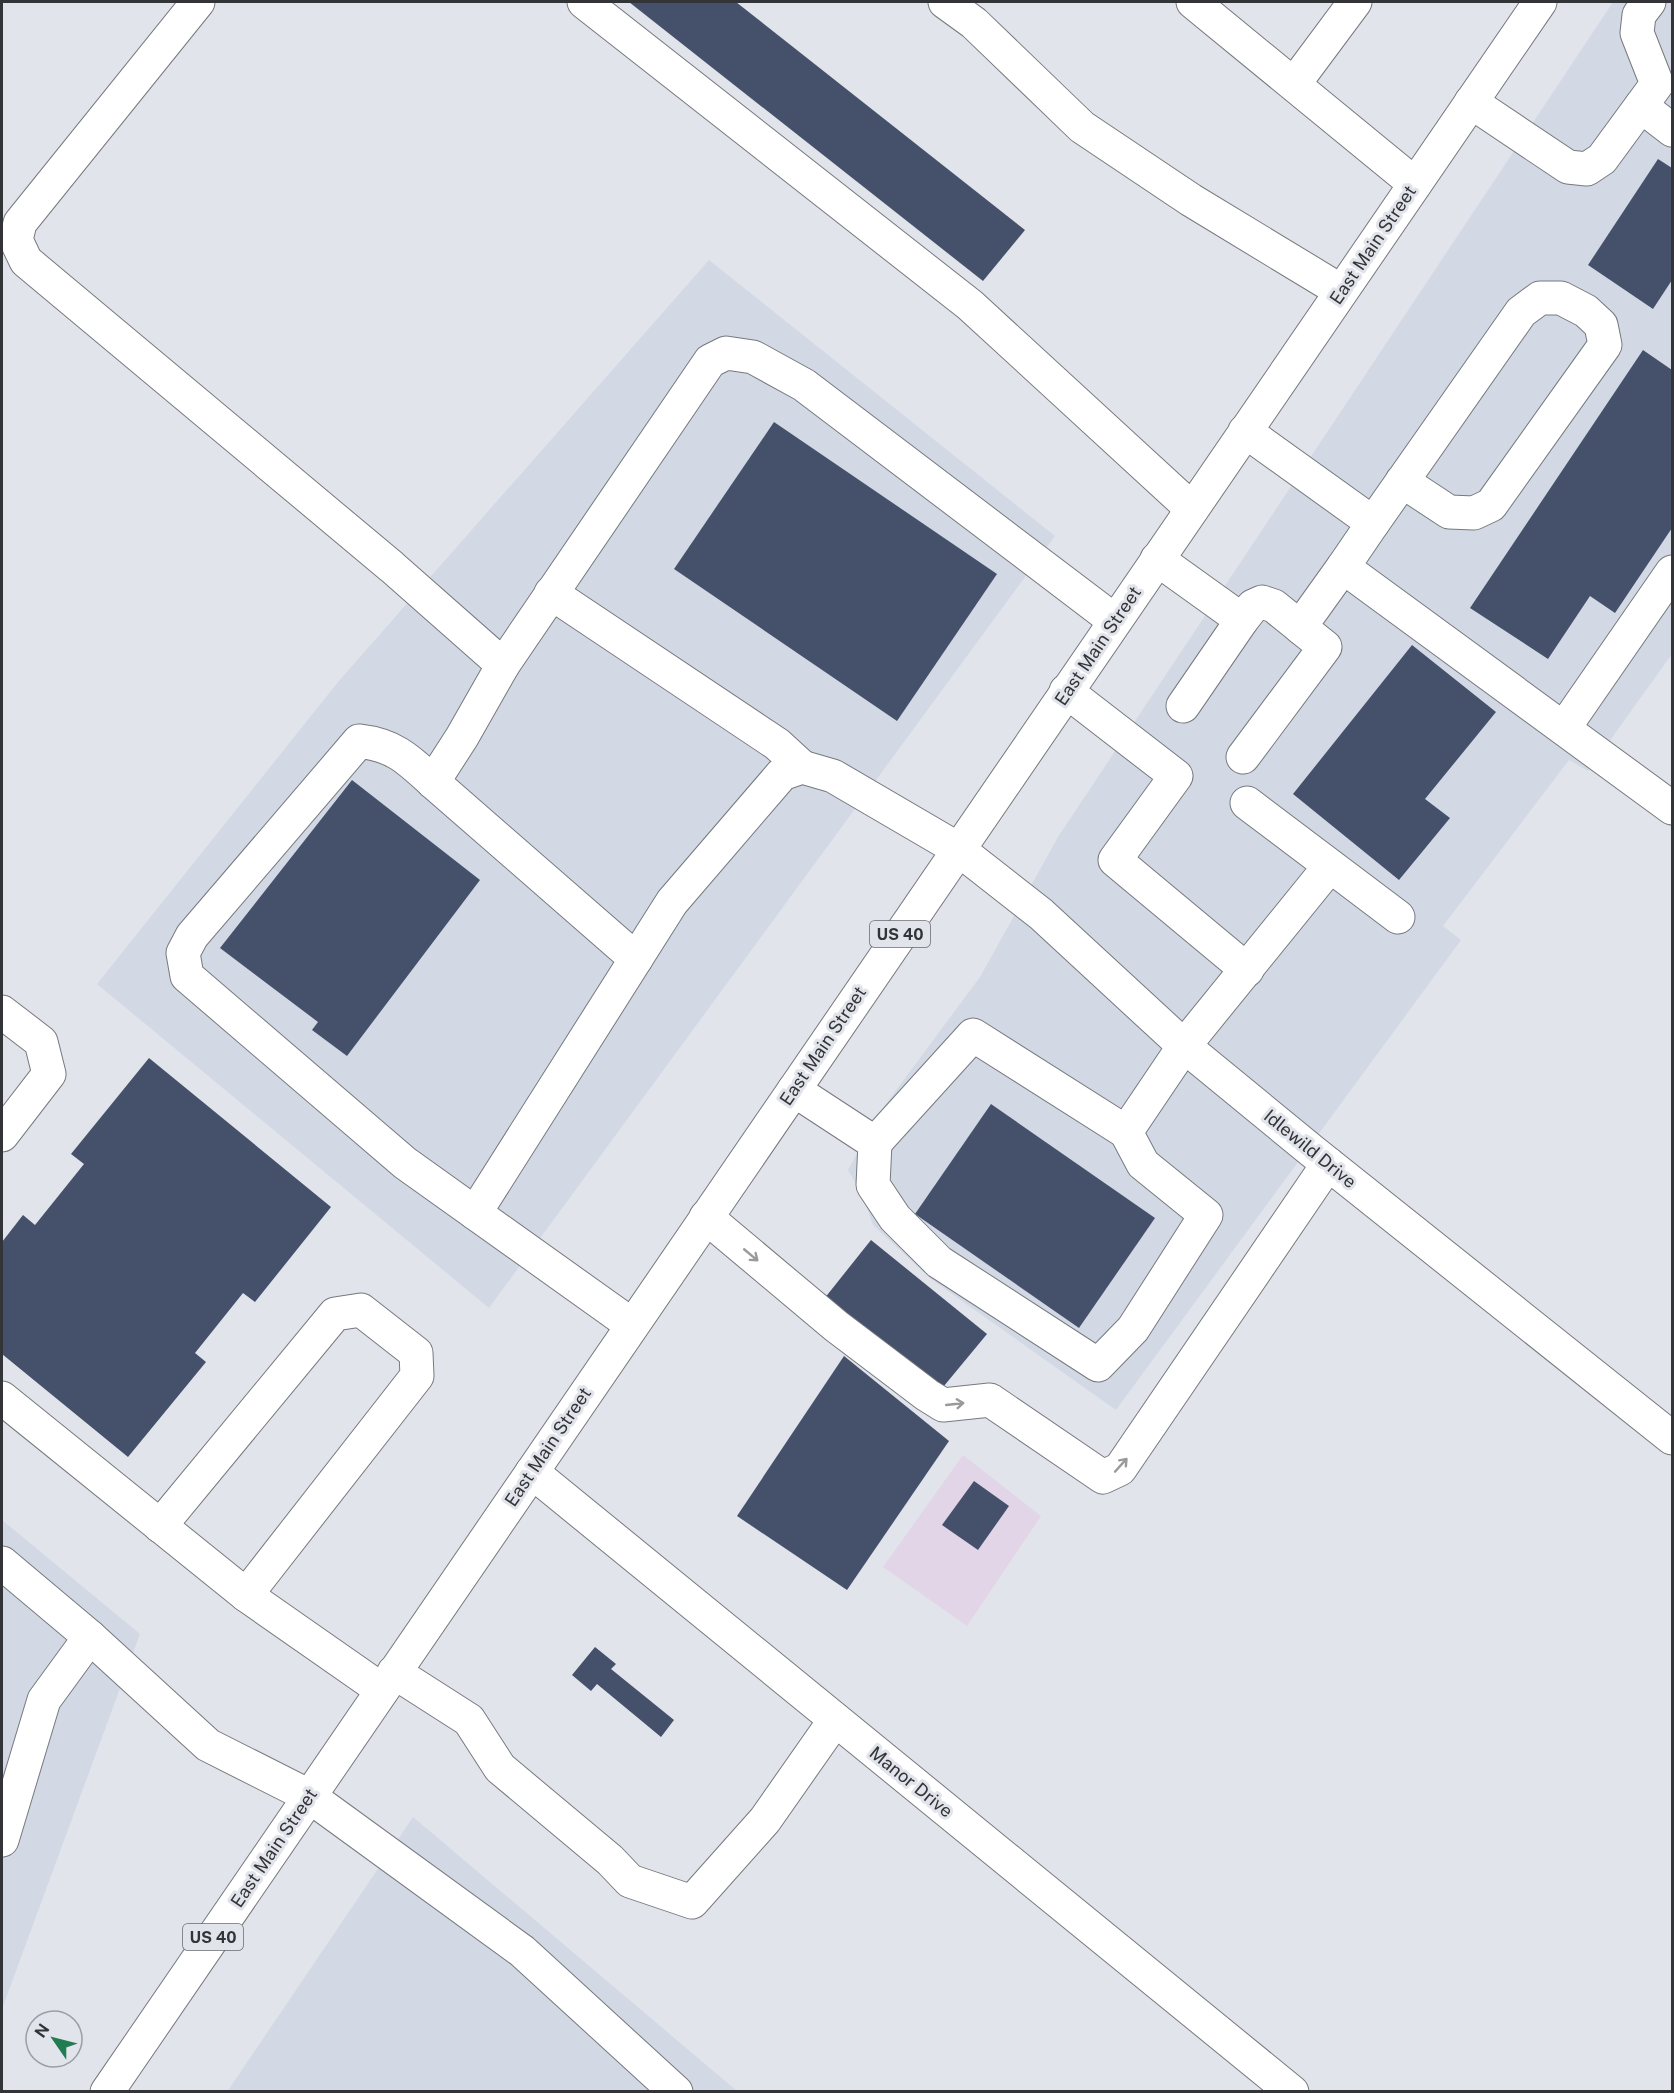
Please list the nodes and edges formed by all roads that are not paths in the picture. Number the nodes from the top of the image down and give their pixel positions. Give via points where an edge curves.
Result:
1 (198, 2) edge
2 (584, 2) edge
3 (945, 2) edge
4 (1193, 2) edge
5 (1355, 2) edge
6 (1540, 2) edge
7 (1649, 2) edge
8 (1294, 84) junction
9 (1471, 102) junction
10 (1641, 106) junction
11 (1672, 130) edge
12 (1415, 184) junction
13 (1341, 291) junction
14 (1245, 431) junction
15 (1402, 481) junction
16 (1192, 509) junction
17 (1373, 523) junction
18 (1157, 559) junction
19 (1344, 567) junction
20 (1672, 572) edge
21 (551, 594) junction
22 (1242, 620) junction
23 (1115, 621) junction
24 (1300, 627) junction
25 (503, 665) junction
26 (1066, 691) junction
27 (1183, 706) dead end
28 (1564, 728) junction
29 (1243, 757) dead end
30 (802, 767) junction
31 (433, 782) junction
32 (1668, 796) edge
33 (1247, 803) dead end
34 (958, 849) junction
35 (1330, 866) junction
36 (1398, 916) dead end
37 (636, 959) junction
38 (1247, 970) junction
39 (2, 1012) edge
40 (1184, 1046) junction
41 (794, 1090) junction
42 (1126, 1132) junction
43 (2, 1135) edge
44 (875, 1143) junction
45 (1328, 1164) junction
46 (475, 1213) junction
47 (706, 1217) junction
48 (632, 1325) junction
49 (2, 1398) edge
50 (1672, 1438) edge
51 (532, 1472) junction
52 (160, 1526) junction
53 (2, 1563) edge
54 (246, 1594) junction
55 (90, 1637) junction
56 (388, 1681) junction
57 (835, 1720) junction
58 (309, 1797) junction
59 (2, 1840) edge
60 (107, 2091) edge
61 (676, 2091) edge
62 (1292, 2091) edge

1 - 25 main road via 20,223 16,240 19,247 26,261 392,567
2 - 16 main road via 970,305
3 - 13 main road via 974,23 1082,127 1191,200
4 - 8 main road
5 - 8 main road
6 - 9 main road, East Main Street / US 40
7 - 10 main road via 1639,15 1637,33 1657,84
8 - 12 main road
9 - 10 main road via 1568,167 1587,169 1602,159
9 - 12 main road, East Main Street / US 40
10 - 11 main road
12 - 13 main road, East Main Street / US 40
13 - 14 main road, East Main Street / US 40
14 - 16 main road, East Main Street / US 40
14 - 17 main road
15 - 15 main road via 1521,312 1540,298 1561,298 1586,311 1601,325 1605,345 1491,506 1474,513 1449,512
15 - 17 main road
16 - 18 main road, East Main Street / US 40
17 - 19 main road
18 - 22 main road
18 - 23 main road, East Main Street / US 40
19 - 24 main road
19 - 28 main road
20 - 28 main road
21 - 23 main road via 710,361 726,353 753,357 804,385
21 - 25 main road
21 - 30 main road via 777,744
22 - 24 main road via 1253,606 1262,602 1274,606
22 - 27 main road
23 - 26 main road, East Main Street / US 40
24 - 29 main road via 1325,647
25 - 31 main road
26 - 34 main road, East Main Street / US 40
26 - 38 main road via 1176,776 1115,860
28 - 32 main road
30 - 34 main road, Idlewild Drive via 833,776
30 - 37 main road via 782,774 672,902
31 - 37 main road
31 - 46 main road via 408,759 380,744 359,741 192,936 183,953 187,976 405,1163
33 - 35 main road
34 - 40 main road, Idlewild Drive via 1041,914
34 - 41 main road, East Main Street / US 40
35 - 36 main road
35 - 38 main road
37 - 46 main road
38 - 40 main road
39 - 43 main road via 41,1042 49,1074
40 - 42 main road
40 - 45 main road, Idlewild Drive
41 - 44 main road
41 - 47 main road, East Main Street / US 40
42 - 44 main road via 973,1035
42 - 44 main road via 1143,1164 1206,1215 1133,1329 1098,1365 939,1262 894,1218 873,1185
47 -> 45 main road via 919,1390 943,1405 990,1400 1103,1477 1120,1469
45 - 50 main road, Idlewild Drive
46 - 48 main road
47 - 48 main road, East Main Street / US 40
48 - 51 main road, East Main Street / US 40
49 - 52 main road
51 - 56 main road, East Main Street / US 40
51 - 57 main road, Manor Drive
52 - 54 main road
52 - 54 main road via 335,1314 361,1310 416,1353 417,1376
53 - 55 main road
54 - 56 main road
55 - 58 main road via 208,1745
55 - 59 main road via 44,1700
56 - 57 main road via 469,1720 500,1768 630,1881 692,1902 765,1820
56 - 58 main road, East Main Street / US 40
57 - 62 main road, Manor Drive
58 - 60 main road, East Main Street / US 40
58 - 61 main road via 522,1951

